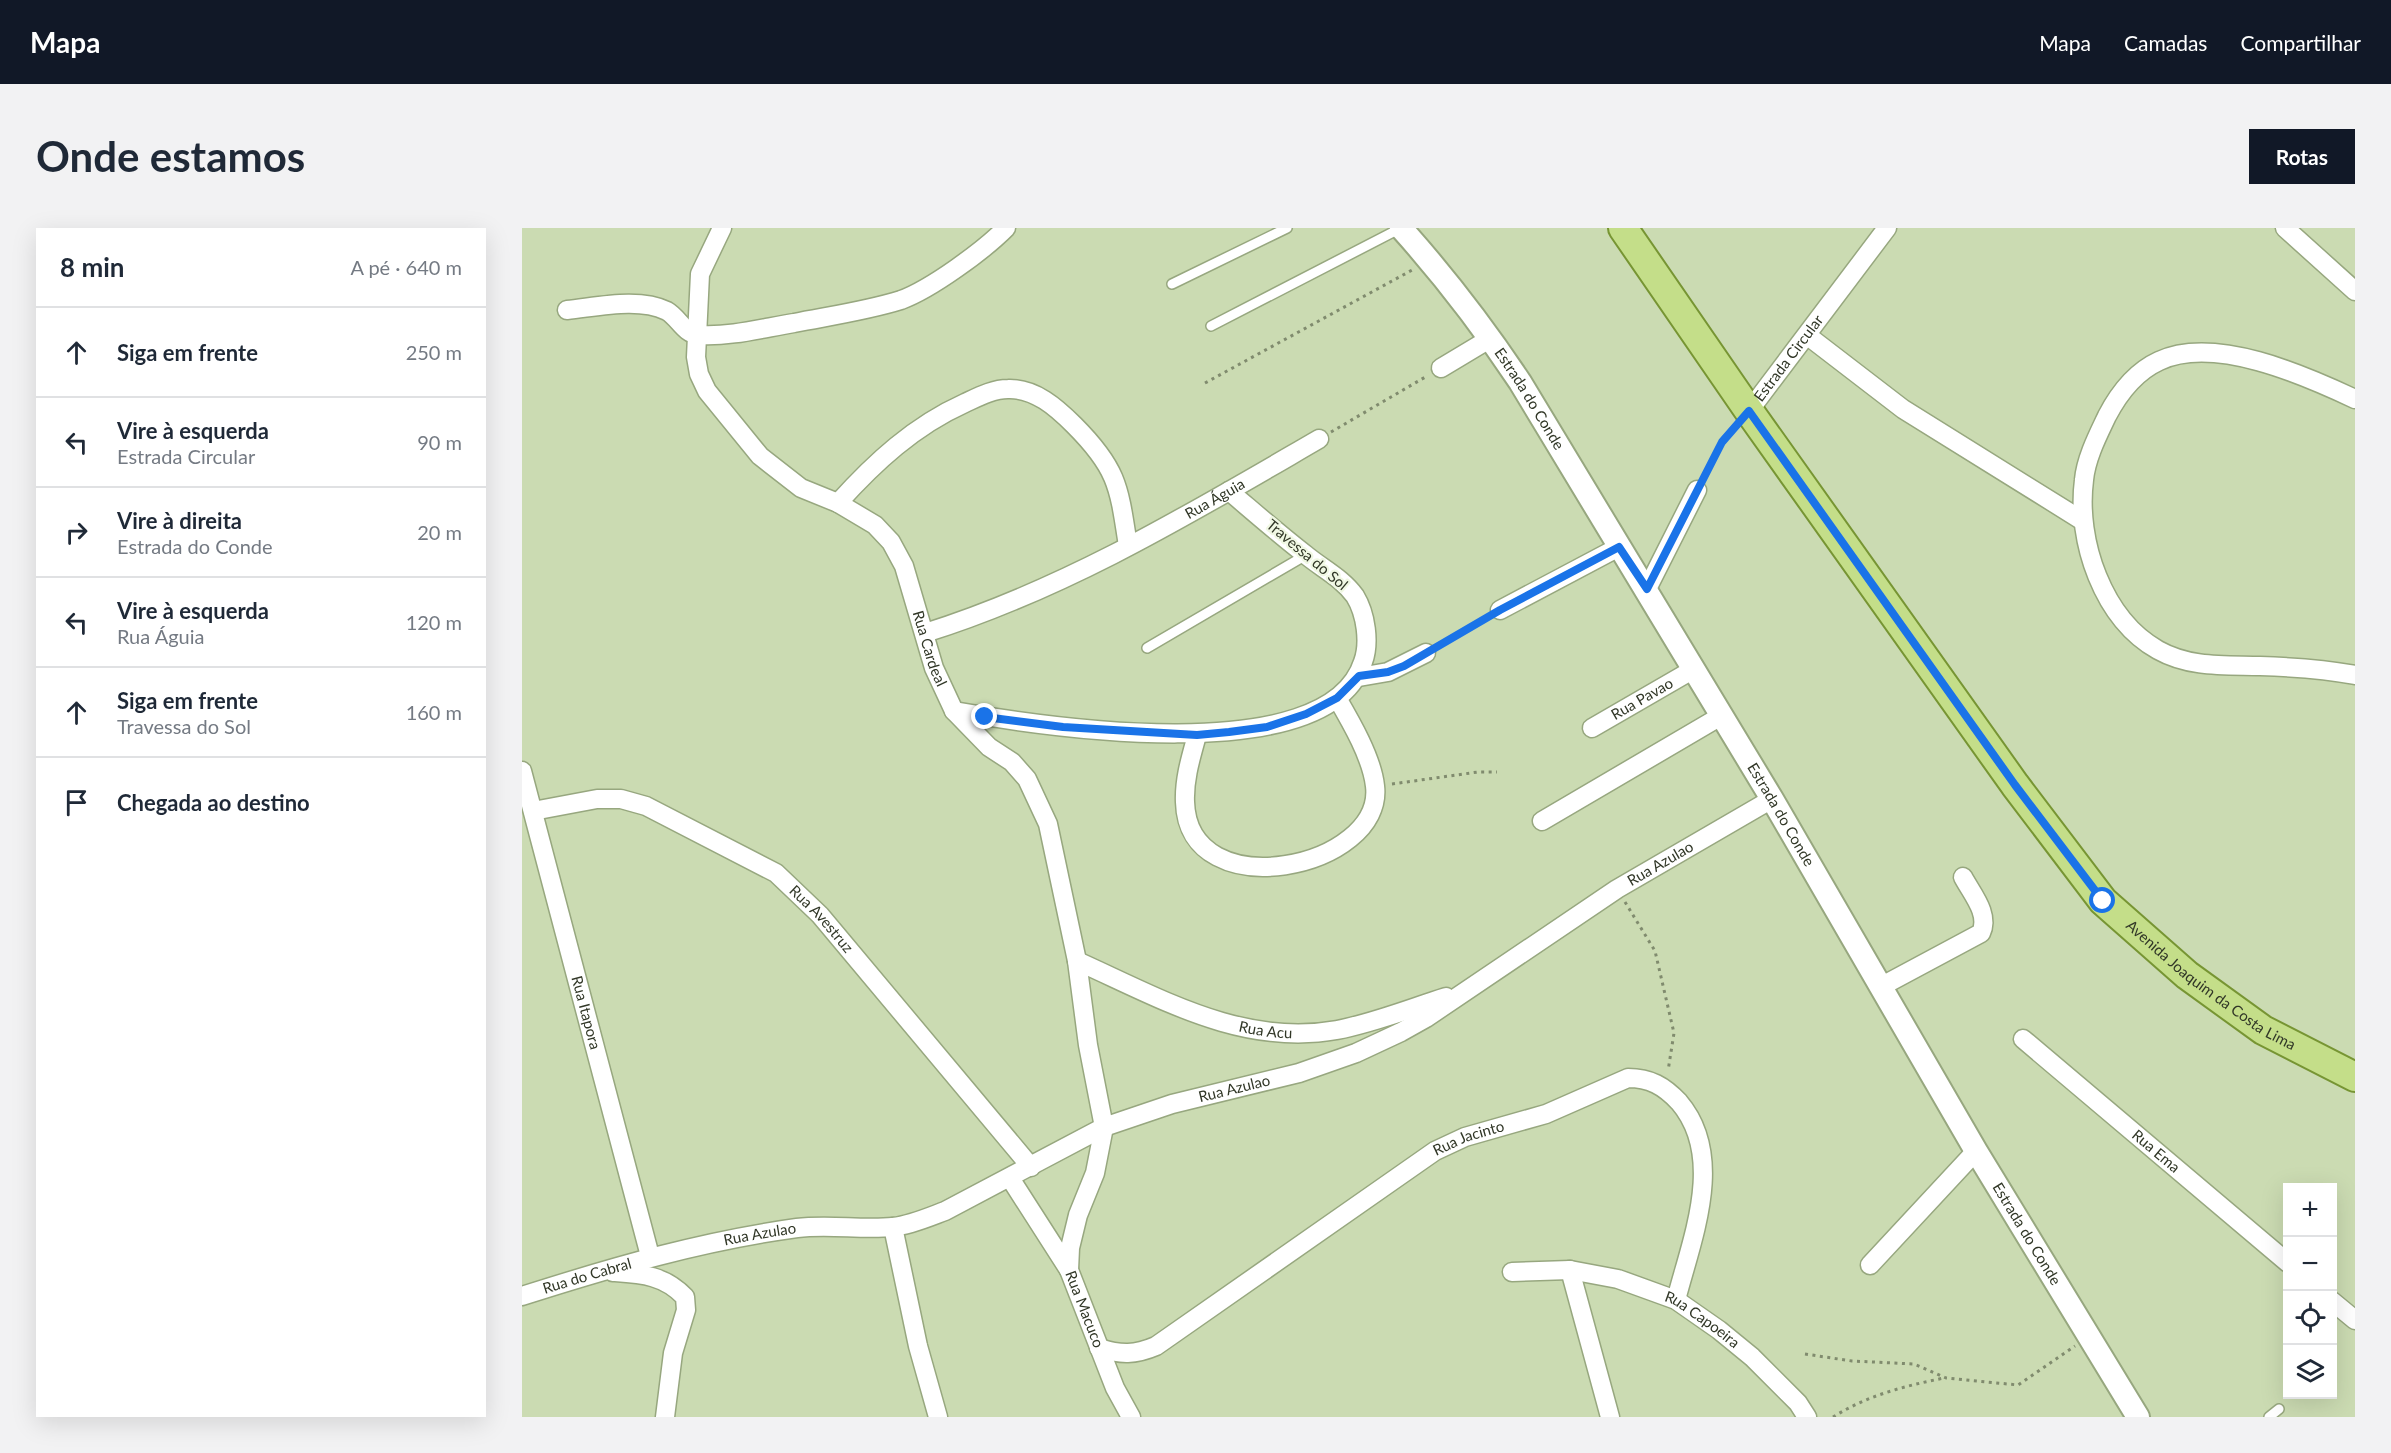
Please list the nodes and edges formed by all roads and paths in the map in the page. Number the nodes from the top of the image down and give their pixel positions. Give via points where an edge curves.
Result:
1 (722, 228) edge
2 (1006, 228) edge
3 (1287, 228) edge
4 (1401, 228) edge
5 (1623, 228) edge
6 (1887, 228) edge
7 (2285, 228) edge
8 (1430, 260) junction
9 (1172, 284) dead end
10 (2355, 291) edge
11 (567, 310) dead end
12 (1211, 326) dead end
13 (696, 335) junction
14 (1808, 336) junction
15 (1491, 338) junction
16 (1441, 368) joint
17 (1205, 383) dead end
18 (2355, 399) edge
19 (1749, 411) junction
20 (1319, 439) joint
21 (1697, 490) joint
22 (1229, 492) junction
23 (838, 503) junction
24 (2083, 521) junction
25 (1128, 546) junction
26 (1619, 547) junction
27 (1306, 555) junction
28 (1647, 589) junction
29 (1500, 610) joint
30 (926, 633) junction
31 (1146, 648) dead end
32 (1426, 654) joint
33 (1694, 669) junction
34 (2355, 675) edge
35 (1359, 676) junction
36 (1337, 698) junction
37 (954, 711) junction
38 (1721, 716) junction
39 (1592, 728) dead end
40 (1197, 735) junction
41 (522, 771) edge
42 (1497, 772) dead end
43 (1376, 787) junction
44 (1772, 799) junction
45 (533, 811) junction
46 (1542, 821) dead end
47 (1963, 877) dead end
48 (1617, 889) junction
49 (1077, 961) junction
50 (1881, 986) junction
51 (1463, 992) junction
52 (2023, 1039) dead end
53 (2355, 1077) edge
54 (1666, 1088) junction
55 (1104, 1127) junction
56 (1976, 1151) junction
57 (1030, 1167) junction
58 (1010, 1178) junction
59 (893, 1227) junction
60 (650, 1256) junction
61 (2283, 1259) edge
62 (1870, 1265) dead end
63 (1069, 1270) junction
64 (1570, 1270) junction
65 (598, 1272) junction
66 (1512, 1272) dead end
67 (522, 1296) edge
68 (1676, 1300) junction
69 (2337, 1305) edge
70 (2355, 1320) edge
71 (2089, 1334) junction
72 (1099, 1348) junction
73 (1804, 1354) dead end
74 (1946, 1378) junction
75 (2279, 1409) dead end
76 (665, 1417) edge
77 (938, 1417) edge
78 (1131, 1417) edge
79 (1610, 1417) edge
80 (1807, 1417) edge
81 (1833, 1417) edge
82 (2138, 1417) edge
83 (2269, 1417) edge

1 - 13 street, Rua Cardeal via 700,274
2 - 13 street via 926,288 903,299 770,327
3 - 9 lane
4 - 8 street, Estrada do Conde
4 - 12 lane
5 - 19 main road, Avenida Joaquim da Costa Lima
6 - 14 street, Estrada Circular
7 - 10 street
8 - 15 street, Estrada do Conde
8 - 17 path
11 - 13 street via 650,306 665,310
13 - 23 street, Rua Cardeal via 699,374 707,391 746,441 801,488
14 - 19 street, Estrada Circular
14 - 24 street via 1913,416
15 - 16 street
15 - 26 street, Estrada do Conde
16 - 20 path
18 - 24 street via 2266,362 2193,353 2160,360 2137,374 2115,401 2097,436 2084,479
19 - 21 path, Estrada Circular via 1722,442
19 - 53 main road, Avenida Joaquim da Costa Lima via 2015,785 2103,901 2187,975 2263,1030
20 - 22 street, Rua Águia
21 - 28 street
22 - 25 street, Rua Águia
22 - 27 street, Travessa do Sol
23 - 25 street via 904,438 952,408 1008,389 1029,392 1068,419 1107,462 1120,496
23 - 30 street, Rua Cardeal via 874,525 891,542 904,566
24 - 34 street via 2093,565 2113,606 2133,633 2159,651 2190,663
25 - 30 street, Rua Águia via 1011,603
26 - 28 street, Estrada do Conde
26 - 29 street
27 - 31 lane
27 - 35 street, Travessa do Sol via 1332,573 1356,599 1364,622 1367,651
28 - 33 street, Estrada do Conde
29 - 32 path
30 - 37 street, Rua Cardeal via 934,668
32 - 35 street via 1388,672
33 - 38 street, Estrada do Conde
33 - 39 street, Rua Pavao
35 - 36 street
36 - 40 street via 1267,727
36 - 43 street via 1353,724
37 - 40 street via 1032,724
37 - 49 street, Rua Cardeal via 988,747 1012,762 1040,802
38 - 44 street, Estrada do Conde
38 - 46 street
40 - 43 street via 1186,773 1188,821 1209,854 1224,862 1292,865 1319,858 1345,844 1364,824
41 - 45 street, Rua Itapora
42 - 43 path
44 - 48 street, Rua Azulao
44 - 50 street, Estrada do Conde
45 - 57 street, Rua Avestruz via 597,799 621,799 645,806 776,873 820,915
45 - 60 street, Rua Itapora
47 - 50 street via 1984,914 1981,933
48 - 51 street, Rua Azulao
48 - 54 path via 1655,951 1674,1033
49 - 51 street, Rua Acu via 1140,992 1252,1031 1300,1034 1338,1030
49 - 55 street, Rua Cardeal
50 - 56 street, Estrada do Conde
51 - 55 street, Rua Azulao via 1426,1018 1356,1053
52 - 61 street, Rua Ema
54 - 68 street, Rua Jacinto via 1685,1110 1699,1134 1703,1151 1699,1208
54 - 72 street, Rua Jacinto via 1641,1078 1628,1078 1546,1114 1465,1137 1435,1151 1156,1346 1141,1353 1121,1355
55 - 57 street, Rua Azulao
55 - 63 street, Rua Macuco via 1095,1173 1078,1215
56 - 62 street
56 - 71 street, Estrada do Conde
57 - 58 street, Rua Azulao
58 - 59 street, Rua Azulao via 945,1211
58 - 63 street
59 - 60 street, Rua Azulao via 800,1228
59 - 77 street via 918,1346
60 - 65 street, Rua do Cabral
63 - 72 street, Rua Macuco
64 - 66 street, Rua Capoeira
64 - 68 street, Rua Capoeira via 1618,1279
64 - 79 street
65 - 67 street, Rua do Cabral
65 - 76 street via 646,1274 667,1281 685,1297 686,1310 673,1353
68 - 80 street, Rua Capoeira via 1752,1357
69 - 70 street
71 - 74 path via 2018,1385
71 - 82 street, Estrada do Conde
72 - 78 street, Rua Macuco
73 - 74 path via 1852,1362 1914,1364
74 - 81 path via 1895,1388
75 - 83 lane

